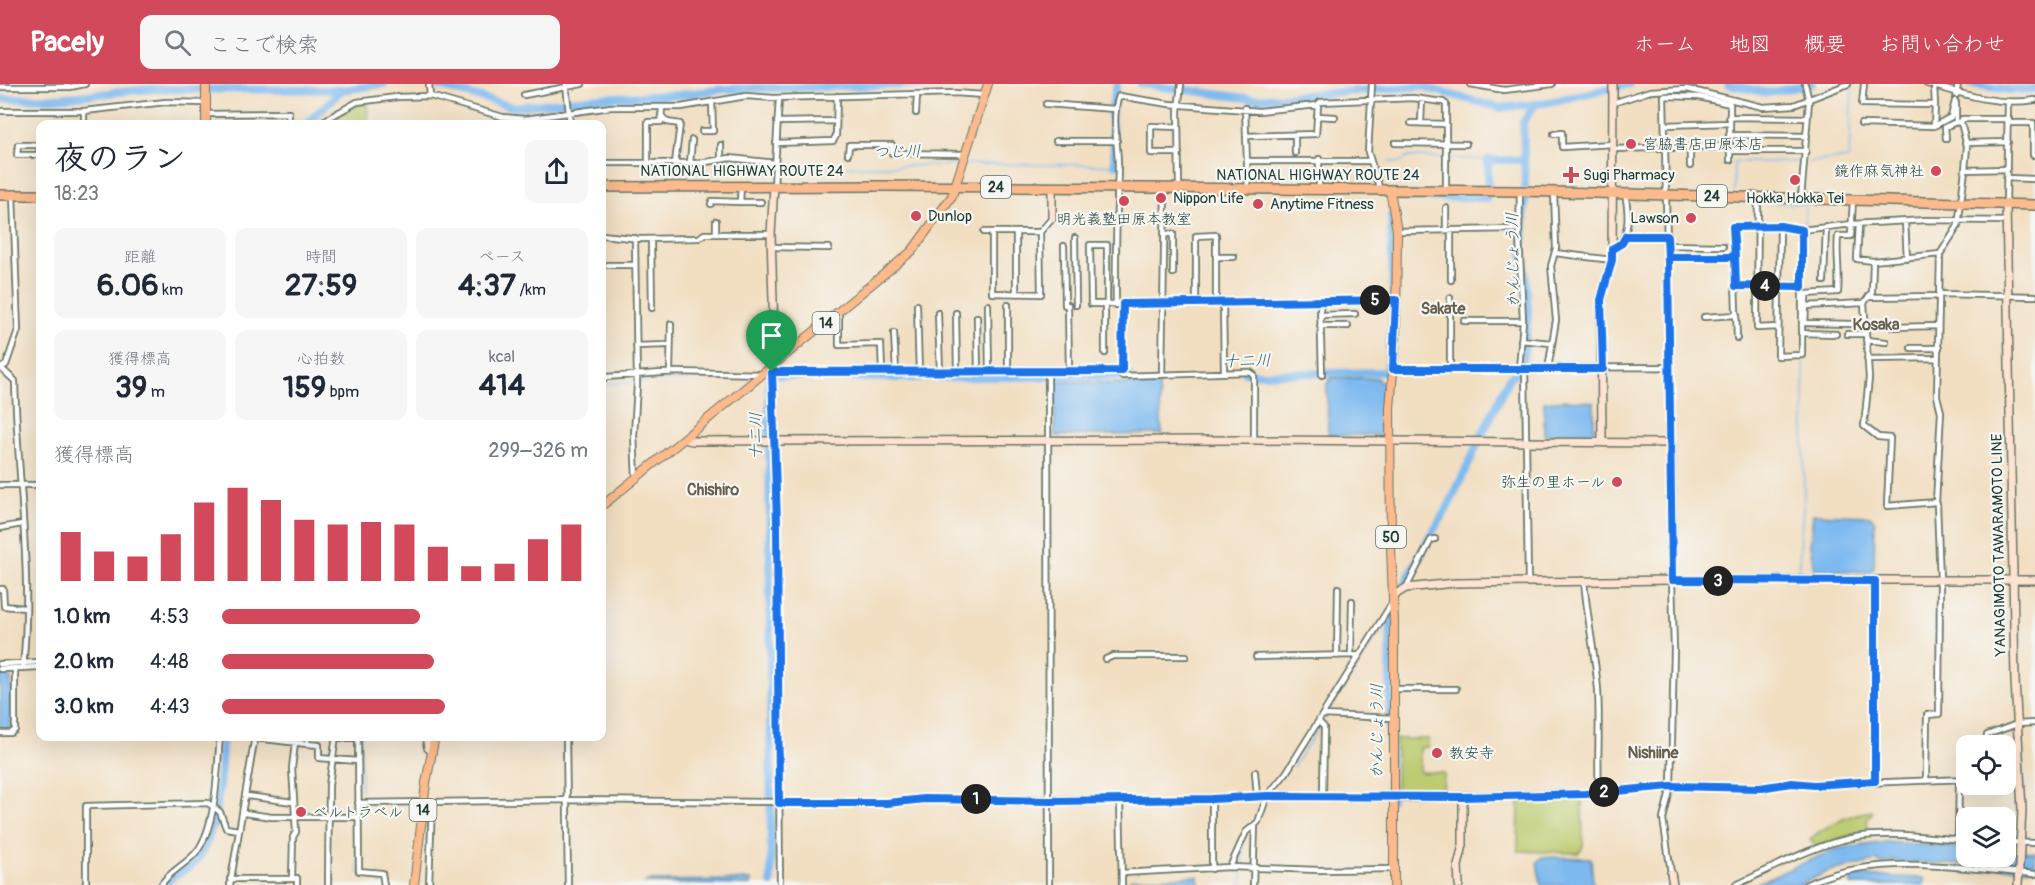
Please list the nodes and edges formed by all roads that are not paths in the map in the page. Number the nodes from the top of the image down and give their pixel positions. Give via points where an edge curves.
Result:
1 (86, 84) edge
2 (206, 84) edge
3 (429, 84) edge
4 (582, 84) edge
5 (1181, 84) edge
6 (1372, 84) edge
7 (1470, 84) edge
8 (1552, 84) edge
9 (1613, 84) edge
10 (1805, 84) edge
11 (1848, 84) edge
12 (1864, 84) edge
13 (1927, 84) edge
14 (1958, 84) edge
15 (13, 85) edge
16 (566, 86) edge
17 (1490, 86) edge
18 (1934, 86) junction
19 (0, 87) edge
20 (986, 90) edge
21 (1956, 92) junction
22 (430, 94) junction
23 (524, 94) dead end
24 (917, 94) junction
25 (837, 96) junction
26 (778, 98) junction
27 (1422, 99) junction
28 (1809, 100) junction
29 (1955, 100) junction
30 (2035, 100) edge
31 (1371, 101) junction
32 (206, 102) junction
33 (712, 102) junction
34 (1180, 102) junction
35 (1613, 103) junction
36 (2008, 103) junction
37 (1046, 104) dead end
38 (1318, 105) junction
39 (1935, 105) junction
40 (662, 107) junction
41 (1113, 108) junction
42 (1245, 108) junction
43 (0, 111) edge
44 (84, 111) junction
45 (570, 112) junction
46 (916, 113) dead end
47 (206, 114) junction
48 (661, 116) junction
49 (1317, 116) junction
50 (1335, 117) dead end
51 (1729, 117) junction
52 (1807, 118) junction
53 (84, 120) edge
54 (206, 120) edge
55 (288, 120) edge
56 (325, 120) edge
57 (570, 120) edge
58 (836, 121) junction
59 (2009, 121) junction
60 (777, 122) junction
61 (1958, 122) junction
62 (1411, 123) dead end
63 (1421, 123) junction
64 (1729, 123) junction
65 (2034, 123) edge
66 (1446, 124) junction
67 (1861, 124) dead end
68 (1665, 125) junction
69 (1934, 126) junction
70 (1178, 127) junction
71 (702, 131) dead end
72 (1554, 134) dead end
73 (1295, 135) junction
74 (1730, 135) junction
75 (1246, 136) junction
76 (1807, 136) junction
77 (1946, 139) dead end
78 (692, 140) dead end
79 (1056, 141) dead end
80 (1114, 141) junction
81 (2008, 142) junction
82 (776, 143) junction
83 (1395, 143) dead end
84 (1446, 143) junction
85 (1965, 143) junction
86 (1466, 144) dead end
87 (36, 145) edge
88 (721, 145) dead end
89 (1613, 146) junction
90 (1690, 147) junction
91 (1666, 148) junction
92 (1730, 149) junction
93 (1806, 151) junction
94 (1179, 153) junction
95 (1295, 153) dead end
96 (848, 154) dead end
97 (966, 154) junction
98 (36, 155) edge
99 (2033, 155) dead end
100 (721, 159) junction
101 (1319, 159) junction
102 (1730, 160) dead end
103 (1247, 161) junction
104 (1368, 161) junction
105 (648, 162) junction
106 (675, 163) junction
107 (690, 163) junction
108 (606, 164) edge
109 (775, 166) junction
110 (1690, 166) dead end
111 (1965, 170) junction
112 (2007, 170) junction
113 (2006, 178) junction
114 (2035, 179) edge
115 (741, 186) junction
116 (774, 186) junction
117 (606, 187) edge
118 (956, 187) junction
119 (1052, 187) junction
120 (1117, 188) junction
121 (1165, 189) junction
122 (1179, 189) junction
123 (1248, 189) junction
124 (1319, 190) junction
125 (1385, 190) junction
126 (1446, 191) junction
127 (1520, 191) junction
128 (1554, 192) junction
129 (1612, 193) junction
130 (1625, 194) junction
131 (0, 195) edge
132 (12, 195) junction
133 (36, 195) edge
134 (1666, 195) junction
135 (1758, 197) junction
136 (1801, 199) junction
137 (1852, 200) junction
138 (740, 202) junction
139 (761, 202) dead end
140 (1962, 203) junction
141 (711, 204) dead end
142 (2006, 204) junction
143 (2035, 205) edge
144 (1446, 208) dead end
145 (1052, 218) joint
146 (1960, 219) junction
147 (716, 221) dead end
148 (2006, 221) junction
149 (1905, 222) junction
150 (1852, 224) junction
151 (1859, 224) junction
152 (1758, 225) junction
153 (1780, 226) junction
154 (1826, 226) junction
155 (1519, 229) junction
156 (1448, 230) junction
157 (1802, 230) junction
158 (1397, 231) junction
159 (984, 232) dead end
160 (992, 232) junction
161 (1016, 232) junction
162 (1040, 232) junction
163 (716, 234) junction
164 (771, 234) junction
165 (1164, 234) junction
166 (606, 235) edge
167 (1626, 236) junction
168 (1667, 236) junction
169 (635, 238) junction
170 (1075, 238) dead end
171 (651, 240) junction
172 (1667, 245) junction
173 (1064, 246) dead end
174 (1723, 246) dead end
175 (772, 247) junction
176 (829, 248) dead end
177 (1612, 249) junction
178 (1555, 253) junction
179 (1940, 254) junction
180 (1216, 257) junction
181 (1234, 257) dead end
182 (1668, 257) junction
183 (1735, 257) junction
184 (1907, 258) junction
185 (1612, 260) junction
186 (1873, 261) junction
187 (608, 265) dead end
188 (634, 265) junction
189 (1173, 273) dead end
190 (1451, 280) dead end
191 (1824, 281) dead end
192 (1736, 286) junction
193 (1757, 286) junction
194 (1779, 286) junction
195 (1802, 287) junction
196 (1016, 293) junction
197 (1938, 295) junction
198 (2008, 296) junction
199 (2035, 296) edge
200 (1870, 297) junction
201 (1450, 298) dead end
202 (1396, 300) junction
203 (1164, 302) junction
204 (1196, 302) junction
205 (1216, 302) junction
206 (1223, 302) junction
207 (1320, 302) junction
208 (1864, 303) junction
209 (1106, 304) junction
210 (1116, 304) junction
211 (1123, 304) junction
212 (916, 305) dead end
213 (988, 305) dead end
214 (1008, 305) dead end
215 (1076, 305) dead end
216 (1806, 306) junction
217 (652, 308) dead end
218 (839, 312) junction
219 (938, 313) dead end
220 (956, 313) dead end
221 (1355, 314) dead end
222 (1320, 315) junction
223 (1737, 315) junction
224 (977, 317) dead end
225 (1704, 317) dead end
226 (1464, 321) dead end
227 (1523, 321) junction
228 (671, 324) dead end
229 (1853, 324) dead end
230 (1320, 326) junction
231 (1348, 326) dead end
232 (1938, 326) junction
233 (1778, 327) junction
234 (1892, 327) dead end
235 (894, 333) dead end
236 (1801, 333) junction
237 (1836, 334) dead end
238 (1847, 334) dead end
239 (1866, 337) junction
240 (1737, 338) dead end
241 (1524, 340) junction
242 (1886, 342) dead end
243 (1551, 343) junction
244 (667, 345) dead end
245 (636, 346) junction
246 (1911, 348) dead end
247 (1939, 348) junction
248 (1106, 353) dead end
249 (1938, 358) junction
250 (1867, 359) junction
251 (1670, 367) junction
252 (1, 368) edge
253 (1522, 368) junction
254 (1393, 369) junction
255 (1548, 369) junction
256 (1603, 369) junction
257 (770, 370) junction
258 (1450, 370) junction
259 (1122, 371) junction
260 (670, 372) junction
261 (882, 372) junction
262 (896, 372) junction
263 (978, 372) junction
264 (989, 372) junction
265 (1008, 372) junction
266 (1048, 372) junction
267 (1224, 372) junction
268 (919, 373) junction
269 (940, 373) junction
270 (957, 373) junction
271 (1069, 373) junction
272 (1162, 375) junction
273 (1322, 375) dead end
274 (637, 376) junction
275 (606, 377) edge
276 (684, 439) junction
277 (1254, 440) junction
278 (1391, 440) junction
279 (1048, 441) junction
280 (1528, 441) junction
281 (772, 442) junction
282 (1602, 442) junction
283 (1671, 445) junction
284 (636, 478) junction
285 (0, 485) edge
286 (19, 485) junction
287 (36, 485) edge
288 (606, 503) edge
289 (1937, 504) dead end
290 (22, 524) junction
291 (0, 528) edge
292 (1435, 539) dead end
293 (1584, 580) junction
294 (1672, 580) junction
295 (2014, 580) junction
296 (2035, 580) edge
297 (1875, 581) junction
298 (1940, 581) junction
299 (1528, 582) junction
300 (1338, 588) dead end
301 (1406, 588) junction
302 (0, 589) edge
303 (1352, 601) dead end
304 (1393, 601) junction
305 (25, 608) junction
306 (1351, 655) junction
307 (1359, 655) junction
308 (1186, 656) dead end
309 (1337, 656) junction
310 (1256, 657) dead end
311 (1106, 659) dead end
312 (36, 663) edge
313 (0, 664) edge
314 (23, 665) junction
315 (36, 667) edge
316 (0, 669) edge
317 (15, 669) junction
318 (1394, 689) junction
319 (1456, 689) dead end
320 (1323, 715) junction
321 (1391, 718) junction
322 (1318, 722) junction
323 (2035, 723) edge
324 (2017, 724) junction
325 (0, 734) edge
326 (1987, 735) edge
327 (219, 741) edge
328 (254, 741) edge
329 (289, 741) edge
330 (307, 741) edge
331 (335, 741) edge
332 (358, 741) edge
333 (427, 741) edge
334 (434, 741) edge
335 (566, 741) edge
336 (296, 743) junction
337 (307, 744) junction
338 (432, 751) junction
339 (333, 760) junction
340 (358, 761) junction
341 (1256, 772) dead end
342 (1956, 779) edge
343 (1875, 781) junction
344 (1926, 781) junction
345 (1671, 786) junction
346 (1599, 792) junction
347 (1576, 794) joint
348 (247, 796) junction
349 (1267, 796) junction
350 (1323, 796) junction
351 (1257, 797) junction
352 (1462, 797) junction
353 (1392, 798) junction
354 (1212, 799) junction
355 (566, 800) junction
356 (1120, 800) junction
357 (1049, 801) junction
358 (293, 802) junction
359 (358, 803) junction
360 (428, 803) junction
361 (779, 803) junction
362 (212, 805) junction
363 (244, 813) junction
364 (295, 817) junction
365 (358, 817) junction
366 (328, 818) junction
367 (1255, 826) junction
368 (239, 830) junction
369 (1956, 839) edge
370 (2016, 843) edge
371 (2020, 843) junction
372 (2035, 843) edge
373 (1230, 867) junction
374 (1253, 868) junction
375 (1212, 869) junction
376 (1392, 869) junction
377 (2018, 872) junction
378 (1122, 873) junction
379 (1671, 873) joint
380 (2035, 874) edge
381 (292, 879) junction
382 (230, 882) edge
383 (86, 885) edge
384 (161, 885) edge
385 (297, 885) edge
386 (328, 885) edge
387 (384, 885) edge
388 (414, 885) edge
389 (429, 885) edge
390 (568, 885) edge
391 (780, 885) edge
392 (1049, 885) edge
393 (1122, 885) edge
394 (1253, 885) edge
395 (1394, 885) edge
396 (1459, 885) edge
397 (1673, 885) edge
398 (1736, 885) edge
399 (1805, 885) edge
400 (2018, 885) edge

1 - 15 street
2 - 32 main road
3 - 22 street
4 - 16 street
5 - 34 street
6 - 31 street
7 - 17 street
8 - 17 street via 1521,89
9 - 35 street
10 - 28 street
11 - 28 street
12 - 39 street via 1862,104
13 - 18 street
14 - 21 street
15 - 19 street
16 - 23 street
16 - 45 street
18 - 21 street
18 - 39 street
20 - 24 street
20 - 97 main road, 14
21 - 29 street
21 - 36 street
22 - 45 street via 516,119
22 - 56 street via 357,102
24 - 25 street
24 - 46 street
25 - 26 street
25 - 58 street
26 - 33 street via 746,96
26 - 60 street
27 - 31 street
27 - 63 street
27 - 66 street via 1446,104
28 - 35 street via 1763,107 1707,92 1665,89
28 - 52 street
29 - 61 street
29 - 69 street via 1951,117
30 - 36 street
31 - 38 street
31 - 104 street
32 - 44 street
32 - 47 main road
33 - 40 street
33 - 71 street via 713,131
34 - 41 street via 1119,96
34 - 42 street
34 - 70 street
35 - 89 street
36 - 59 street
37 - 41 street
38 - 42 street via 1259,111
38 - 49 street
39 - 69 street
40 - 45 street
40 - 48 street
41 - 80 street
42 - 75 street
43 - 44 street
44 - 53 street
45 - 57 street
47 - 54 main road
47 - 55 street via 289,113
48 - 105 street via 661,122 648,122
48 - 106 street via 667,122 680,124
49 - 50 street
49 - 73 street via 1316,134
51 - 52 street
51 - 64 street
51 - 68 street via 1730,104 1670,95 1665,96
52 - 76 street
58 - 60 street
58 - 82 street via 833,141
59 - 61 street
59 - 65 street
59 - 81 street
60 - 82 street
61 - 77 street via 1945,127
61 - 85 street
62 - 63 street
63 - 66 street
64 - 68 street
64 - 74 street
65 - 99 street
66 - 84 street
67 - 69 street
68 - 91 street
70 - 94 street
70 - 94 street via 1151,126 1151,153
72 - 89 street via 1562,134 1562,147
73 - 75 street
73 - 95 street
74 - 76 street
74 - 92 street
75 - 103 street
76 - 93 street
78 - 107 street
79 - 80 street
80 - 120 street
81 - 85 street
81 - 112 street
82 - 109 street
83 - 84 street
84 - 86 street
84 - 126 street
85 - 111 street
87 - 98 street via 18,145 17,155
88 - 100 street
89 - 91 street
89 - 129 street
90 - 91 street
90 - 92 street
90 - 110 street
91 - 134 street
92 - 93 street
92 - 102 street
93 - 136 street
94 - 122 street
96 - 97 street via 849,145 892,145 892,153
97 - 118 main road, 14
100 - 107 street
100 - 109 street
101 - 103 street
101 - 104 street
101 - 124 street
103 - 123 street
104 - 125 street
105 - 106 street
105 - 108 street
106 - 107 street
109 - 116 street
111 - 112 street
111 - 140 street
112 - 113 street
113 - 114 street
113 - 142 street
115 - 116 highway, NATIONAL HIGHWAY ROUTE 24 / 24
115 - 117 highway, NATIONAL HIGHWAY ROUTE 24 / 24
115 - 138 street
116 - 118 highway, NATIONAL HIGHWAY ROUTE 24 / 24
116 - 164 street
118 - 119 highway, NATIONAL HIGHWAY ROUTE 24 / 24
118 - 218 main road, 14 via 912,251
119 - 120 highway, NATIONAL HIGHWAY ROUTE 24 / 24
119 - 145 street
120 - 121 highway, NATIONAL HIGHWAY ROUTE 24 / 24
120 - 210 street
121 - 122 highway, NATIONAL HIGHWAY ROUTE 24 / 24
121 - 165 street
122 - 123 highway, NATIONAL HIGHWAY ROUTE 24 / 24
123 - 124 highway, NATIONAL HIGHWAY ROUTE 24 / 24
124 - 125 highway, NATIONAL HIGHWAY ROUTE 24 / 24
125 - 126 highway, NATIONAL HIGHWAY ROUTE 24 / 24
125 - 158 main road, 50
126 - 127 highway, NATIONAL HIGHWAY ROUTE 24 / 24
127 - 128 highway, NATIONAL HIGHWAY ROUTE 24 / 24
127 - 155 street
128 - 129 highway, NATIONAL HIGHWAY ROUTE 24 / 24
128 - 178 street
129 - 130 highway, NATIONAL HIGHWAY ROUTE 24 / 24
129 - 177 street
130 - 134 highway, NATIONAL HIGHWAY ROUTE 24 / 24
130 - 167 street
131 - 132 highway
132 - 133 highway
132 - 252 street via 18,330 6,365
134 - 135 highway, NATIONAL HIGHWAY ROUTE 24 / 24
134 - 168 street
135 - 136 highway, NATIONAL HIGHWAY ROUTE 24 / 24
135 - 152 street
136 - 137 highway, NATIONAL HIGHWAY ROUTE 24 / 24
137 - 140 highway, NATIONAL HIGHWAY ROUTE 24 / 24
137 - 150 street
138 - 139 street
138 - 141 street
140 - 142 highway, NATIONAL HIGHWAY ROUTE 24 / 24
140 - 146 street
142 - 143 highway, NATIONAL HIGHWAY ROUTE 24 / 24
142 - 148 street, YANAGIMOTO TAWARAMOTO LINE
144 - 156 street
145 - 162 street
146 - 148 street
146 - 149 street
146 - 179 street
147 - 163 street
148 - 198 street, YANAGIMOTO TAWARAMOTO LINE
149 - 151 street
149 - 184 street
150 - 151 street
150 - 154 street
150 - 216 street via 1851,236 1838,236 1839,292 1806,294
151 - 186 street via 1857,259
152 - 153 street
152 - 183 street via 1733,227
152 - 193 street
153 - 157 street
153 - 194 street
154 - 157 street
154 - 191 street
155 - 156 street
155 - 227 street
156 - 158 street
156 - 190 street
157 - 195 street
158 - 202 main road, 50
159 - 160 street
160 - 161 street
160 - 196 street via 992,293
161 - 162 street
161 - 196 street
162 - 196 street via 1041,294
163 - 164 street
163 - 171 street
164 - 175 street
165 - 189 street via 1173,234
165 - 203 street
166 - 169 street
167 - 168 street
167 - 177 street
168 - 172 street
169 - 171 street
169 - 188 street
170 - 215 street
171 - 217 street
172 - 174 street
172 - 182 street
173 - 271 street
175 - 176 street
175 - 257 street
177 - 185 street
178 - 185 street
178 - 243 street via 1551,266 1556,320
179 - 184 street
179 - 197 street
180 - 181 street
180 - 204 street via 1216,235 1196,236
180 - 205 street
182 - 183 street
182 - 251 street
183 - 192 street
184 - 186 street
185 - 256 street via 1601,300
186 - 200 street
187 - 188 street
188 - 245 street
192 - 193 street
192 - 223 street
193 - 194 street
193 - 233 street via 1757,328
194 - 195 street
194 - 233 street
195 - 236 street
197 - 198 street
197 - 200 street
197 - 232 street
198 - 199 street
198 - 295 street, YANAGIMOTO TAWARAMOTO LINE
200 - 208 street
201 - 258 street
202 - 207 street
202 - 254 main road, 50
203 - 204 street
203 - 211 street
203 - 272 street
204 - 205 street
205 - 206 street
206 - 207 street
206 - 267 street
207 - 222 street
208 - 216 street
208 - 239 street
209 - 209 street via 1091,304 1090,245 1107,245
209 - 210 street
209 - 248 street
210 - 211 street
211 - 259 street
212 - 268 street
213 - 264 street
214 - 265 street
216 - 229 street via 1805,323
218 - 257 main road, 14
218 - 261 street via 839,345 881,344
219 - 269 street
220 - 270 street
221 - 222 street
222 - 230 street
223 - 225 street
223 - 240 street
224 - 263 street
226 - 227 street
227 - 241 street
228 - 260 street
230 - 231 street
230 - 273 street
232 - 234 street
232 - 247 street
233 - 236 street via 1778,356 1802,355
235 - 262 street
236 - 237 street
238 - 239 street
239 - 242 street
239 - 250 street
241 - 243 street
241 - 253 street
243 - 255 street
244 - 245 street
245 - 274 street
246 - 247 street
247 - 249 street
249 - 250 street
249 - 250 street via 1936,396 1941,412 1936,502 1887,506 1890,438 1878,437 1864,426
251 - 256 street
251 - 283 street
252 - 286 street via 15,381
253 - 255 street
253 - 258 street
253 - 280 street
254 - 258 street
254 - 278 main road, 50
255 - 256 street
256 - 282 street
257 - 260 street
257 - 261 street
257 - 276 main road, 14
257 - 281 street
259 - 271 street
259 - 272 street via 1122,376
260 - 274 street
261 - 262 street
262 - 268 street
263 - 264 street
263 - 270 street
264 - 265 street
265 - 266 street
266 - 271 street
266 - 279 street
267 - 272 street
267 - 277 street via 1254,375
268 - 269 street
269 - 270 street
274 - 275 street
274 - 284 street
276 - 281 street
276 - 284 main road, 14
277 - 278 street
277 - 279 street
278 - 280 street
278 - 304 main road, 50
279 - 281 street
279 - 357 street
280 - 282 street
280 - 299 street
281 - 361 street
282 - 283 street
283 - 294 street
284 - 288 main road, 14
285 - 286 street
286 - 287 street
286 - 290 street
289 - 298 street
290 - 291 street
290 - 305 street
292 - 301 street
293 - 294 street
293 - 299 street
293 - 346 street via 1598,693
294 - 297 street
294 - 345 street
295 - 296 street
295 - 298 street
295 - 324 street, YANAGIMOTO TAWARAMOTO LINE
297 - 298 street
297 - 343 street
298 - 344 street via 1939,714 1927,716
299 - 301 street
300 - 309 street
301 - 304 street
302 - 305 street via 4,606
303 - 306 street
304 - 307 street
304 - 318 main road, 50
305 - 314 street
306 - 307 street
306 - 309 street
307 - 320 street
308 - 311 street
309 - 310 street
312 - 314 street
313 - 314 street
314 - 315 street
314 - 317 street
316 - 317 street
317 - 325 street via 15,730
318 - 319 street
318 - 321 main road, 50
320 - 321 street
320 - 322 street
321 - 353 main road, 50
322 - 349 street
322 - 350 street via 1324,727
323 - 324 street
324 - 326 street
324 - 371 street, YANAGIMOTO TAWARAMOTO LINE
327 - 362 street
328 - 348 street
329 - 336 street
330 - 337 street
331 - 339 street
332 - 340 street
333 - 338 street
334 - 338 main road, 14
335 - 355 street
336 - 337 street
336 - 358 street
337 - 339 street via 320,745 319,758
338 - 360 main road, 14
339 - 340 street
339 - 366 street
340 - 359 street
341 - 351 street
342 - 344 street
343 - 344 street
343 - 345 street via 1792,783 1760,788
345 - 346 street
345 - 379 street via 1663,819
346 - 347 street
347 - 352 street
348 - 358 street
348 - 363 street
349 - 350 street
349 - 351 street
349 - 367 street
350 - 353 street
351 - 354 street
352 - 353 street
352 - 396 street
353 - 376 main road, 50
354 - 356 street
354 - 375 street
355 - 360 street
355 - 361 street
355 - 390 street
356 - 357 street
356 - 378 street
357 - 361 street
357 - 392 street
358 - 364 street
359 - 360 street
359 - 365 street
360 - 388 main road, 14
360 - 389 street
361 - 391 street
362 - 368 street via 220,812 226,828
362 - 383 street via 86,806
362 - 384 street via 200,848
363 - 364 street
363 - 368 street
364 - 366 street
364 - 381 street
365 - 366 street
365 - 387 street via 359,871 382,873
366 - 386 street
367 - 373 street via 1246,832
367 - 374 street
368 - 382 street
369 - 398 street via 1857,837 1810,850
370 - 371 street
371 - 372 street
371 - 377 street, YANAGIMOTO TAWARAMOTO LINE
373 - 374 street
373 - 375 street
374 - 376 street
374 - 394 street
375 - 378 street
376 - 395 main road, 50
377 - 380 street
377 - 399 street via 1874,865 1841,871
377 - 400 street, YANAGIMOTO TAWARAMOTO LINE
378 - 393 street
379 - 397 street
381 - 382 street
381 - 385 street via 297,878

